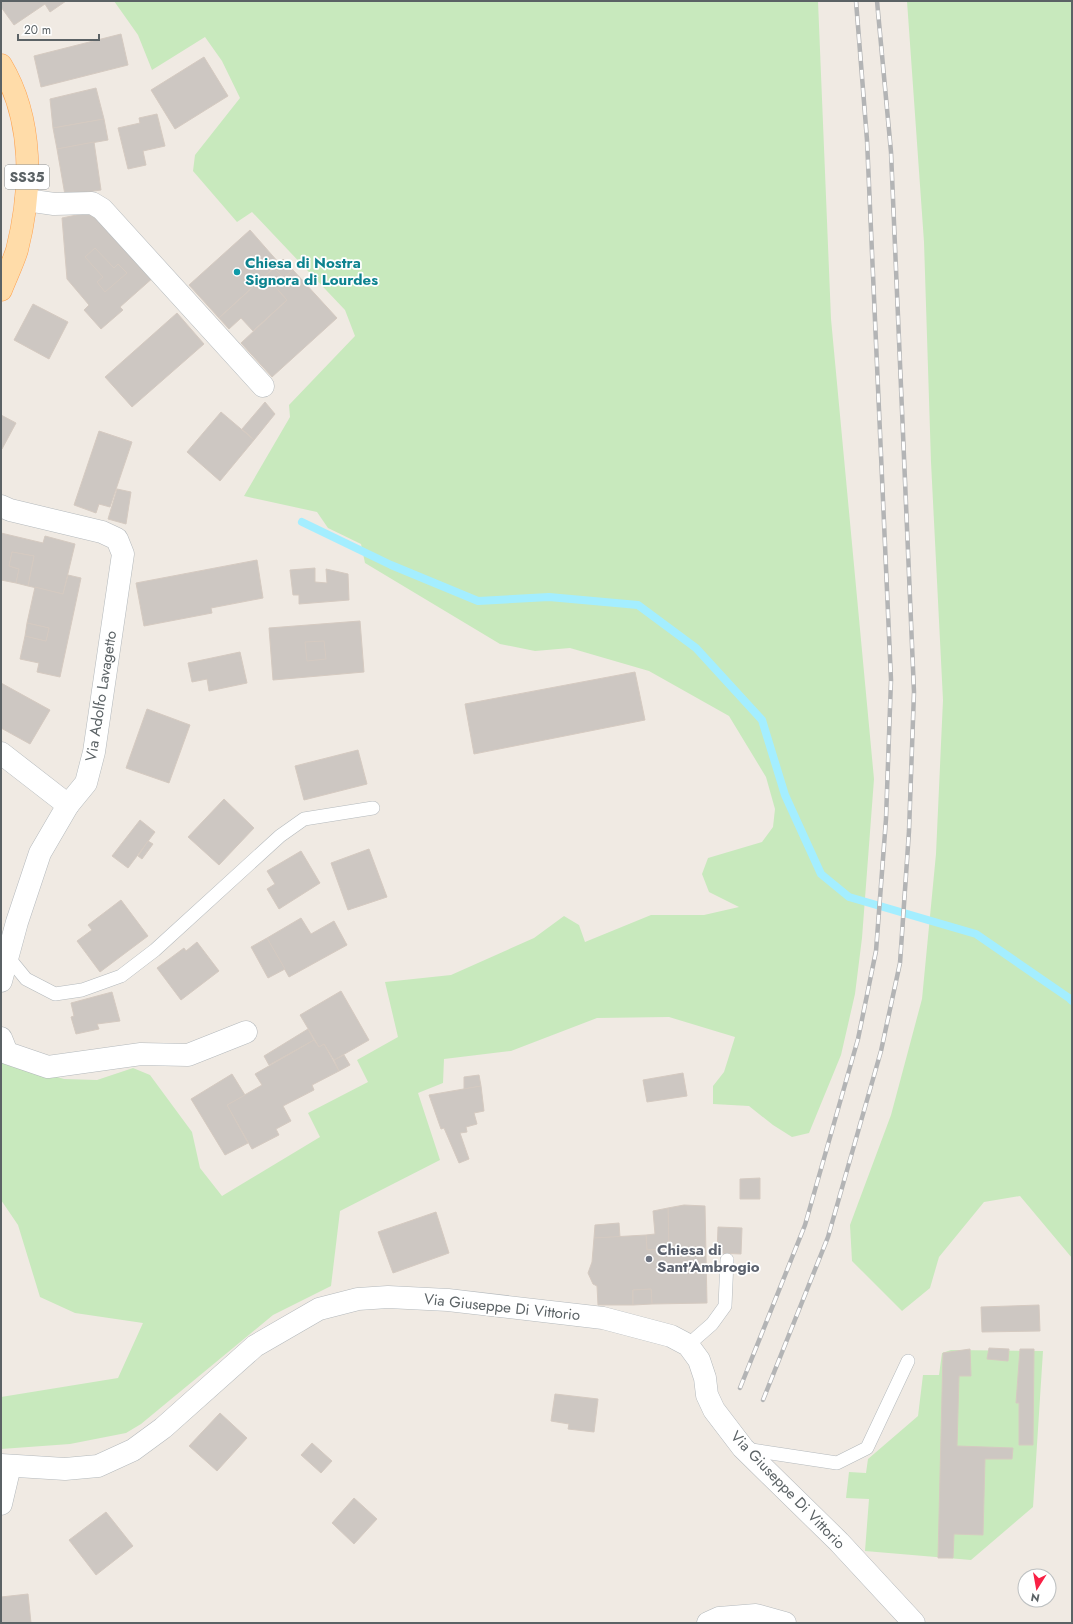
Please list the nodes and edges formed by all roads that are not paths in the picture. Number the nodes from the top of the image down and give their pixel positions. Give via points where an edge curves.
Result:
1 (1, 65) edge
2 (26, 200) junction
3 (1, 290) edge
4 (263, 386) dead end
5 (1, 506) edge
6 (1, 753) edge
7 (68, 805) junction
8 (373, 808) dead end
9 (8, 958) junction
10 (1, 981) edge
11 (246, 1032) dead end
12 (1, 1038) edge
13 (727, 1260) dead end
14 (688, 1345) junction
15 (908, 1361) dead end
16 (743, 1448) junction
17 (6, 1465) edge
18 (1, 1504) edge
19 (708, 1623) edge
20 (785, 1623) edge
21 (914, 1623) edge

1 - 2 main road, SS35 via 9,78 21,115 27,156
2 - 3 main road, SS35 via 16,251
2 - 4 street via 54,204 92,203 102,208
5 - 7 street, Via Adolfo Lavagetto via 102,532 117,539 122,554 94,752 86,783
6 - 7 street
7 - 9 street, Via Adolfo Lavagetto via 40,853
8 - 9 lane via 304,819 280,836 156,950 121,976 82,990 55,994 26,979
9 - 10 street, Via Adolfo Lavagetto
11 - 12 street via 188,1055 141,1054 48,1067 7,1053
13 - 14 lane via 725,1306 712,1324
14 - 16 street, Via Giuseppe Di Vittorio via 699,1360 707,1395 714,1410
14 - 17 street, Via Giuseppe Di Vittorio via 671,1336 603,1318 448,1300 388,1297 358,1299 318,1309 255,1346 163,1428 133,1450 98,1466 65,1469
15 - 16 lane via 867,1448 838,1463
16 - 21 street, Via Giuseppe Di Vittorio via 839,1542
17 - 18 street
19 - 20 street via 719,1618 756,1615

